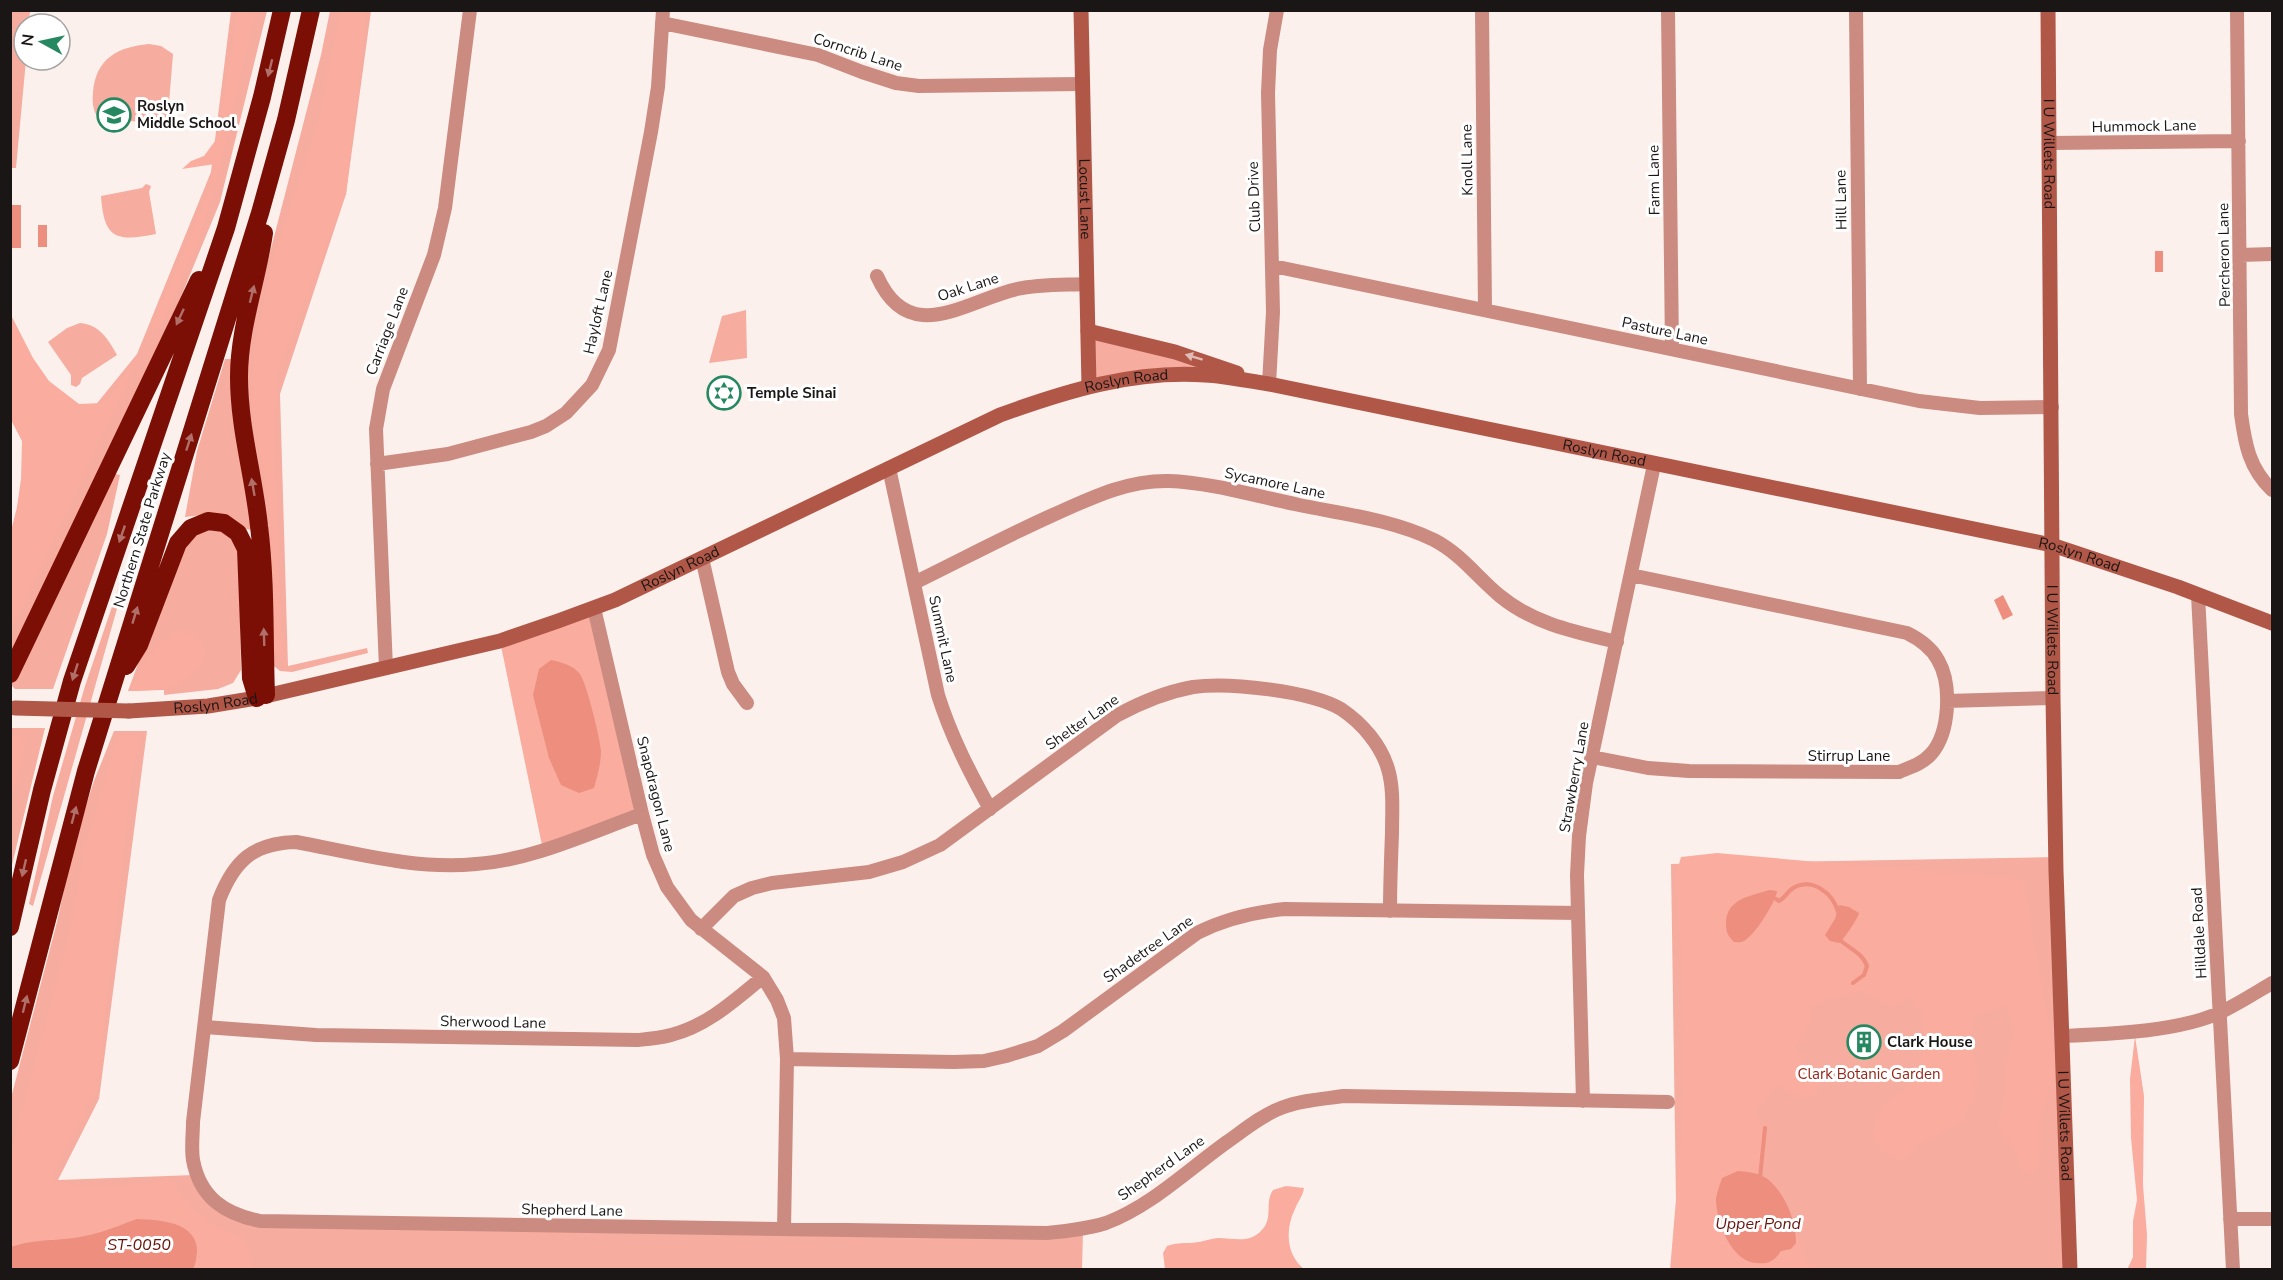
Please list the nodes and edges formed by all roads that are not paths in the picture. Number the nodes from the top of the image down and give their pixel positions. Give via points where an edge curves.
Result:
1 (282, 10) edge
2 (311, 10) edge
3 (470, 10) edge
4 (1081, 10) edge
5 (1277, 10) edge
6 (1482, 10) edge
7 (1668, 10) edge
8 (1856, 10) edge
9 (2048, 10) edge
10 (2237, 10) edge
11 (663, 17) edge
12 (1082, 84) junction
13 (2239, 141) junction
14 (2050, 143) junction
15 (274, 166) junction
16 (226, 228) junction
17 (2272, 254) edge
18 (2240, 255) junction
19 (1273, 266) junction
20 (877, 276) dead end
21 (1086, 284) junction
22 (1485, 310) junction
23 (1088, 331) junction
24 (1672, 349) junction
25 (1269, 384) junction
26 (1089, 386) junction
27 (1860, 389) junction
28 (2052, 407) junction
29 (377, 464) junction
30 (1653, 465) junction
31 (889, 468) junction
32 (2272, 490) edge
33 (2052, 545) junction
34 (702, 558) junction
35 (1631, 575) junction
36 (915, 583) junction
37 (2198, 595) junction
38 (594, 609) junction
39 (2272, 623) edge
40 (1617, 642) junction
41 (386, 668) junction
42 (10, 674) edge
43 (111, 691) junction
44 (261, 697) junction
45 (2053, 698) junction
46 (1947, 701) junction
47 (747, 703) dead end
48 (13, 708) edge
49 (1592, 757) junction
50 (990, 809) junction
51 (642, 814) junction
52 (1390, 910) junction
53 (1578, 913) junction
54 (10, 927) edge
55 (701, 929) junction
56 (763, 977) junction
57 (2272, 983) edge
58 (2220, 1013) junction
59 (205, 1027) junction
60 (2062, 1036) junction
61 (787, 1059) junction
62 (10, 1061) edge
63 (1583, 1101) junction
64 (1668, 1102) dead end
65 (2272, 1219) edge
66 (2230, 1220) junction
67 (784, 1229) junction
68 (2070, 1269) edge
69 (2233, 1269) edge

1 -> 16 highway, Northern State Parkway
2 - 15 highway, Northern State Parkway
3 - 29 street, Carriage Lane via 445,208 434,255 383,388 376,429
4 - 12 main road, Locust Lane
5 - 19 street, Club Drive via 1268,93
6 - 22 street, Knoll Lane
7 - 24 street, Farm Lane
8 - 27 street, Hill Lane
9 - 14 main road, I U Willets Road
10 - 13 street, Percheron Lane
11 - 12 street, Corncrib Lane via 818,55 896,83 944,87
11 - 29 street, Hayloft Lane via 651,132 609,350 592,385 566,413 531,432 448,454
12 - 21 main road, Locust Lane
13 - 14 street, Hummock Lane
13 - 18 street, Percheron Lane
14 - 28 main road, I U Willets Road
43 -> 15 highway, Northern State Parkway
44 -> 15 highway via 260,529 239,376
16 -> 42 highway
16 -> 54 highway, Northern State Parkway via 72,681
17 - 18 street
18 - 32 street, Percheron Lane via 2241,414 2245,447 2253,466
19 - 22 street, Pasture Lane
19 - 25 street, Club Drive
20 - 21 street, Oak Lane via 882,288 899,306 932,316 1019,288
21 - 23 main road, Locust Lane
22 - 24 street, Pasture Lane
25 -> 23 main road via 1175,352
23 - 26 main road, Locust Lane
24 - 27 street, Pasture Lane
25 - 26 main road, Roslyn Road via 1178,375
25 - 30 main road, Roslyn Road
26 - 31 main road, Roslyn Road via 1000,415
27 - 28 street, Pasture Lane via 1952,406
28 - 33 main road, I U Willets Road
29 - 41 street, Carriage Lane
30 - 33 main road, Roslyn Road
30 - 35 street, Strawberry Lane
31 - 34 main road, Roslyn Road
31 - 36 street, Summit Lane
33 - 37 main road, Roslyn Road
33 - 45 main road, I U Willets Road
34 - 38 main road, Roslyn Road
34 - 47 street via 728,672
35 - 40 street, Strawberry Lane
35 - 46 street, Stirrup Lane via 1907,633 1919,639 1938,660
36 - 40 street, Sycamore Lane via 1109,490 1170,481 1410,530 1455,554 1500,596 1537,620
36 - 50 street, Summit Lane via 949,729
37 - 39 main road, Roslyn Road
37 - 58 street, Hilldale Road
38 - 41 main road, Roslyn Road via 500,641
38 - 51 street, Snapdragon Lane
40 - 49 street, Strawberry Lane
41 - 44 main road, Roslyn Road
43 - 44 highway via 139,645 180,539 196,524 213,521 234,529 246,549 251,678
62 -> 43 highway, Northern State Parkway via 74,814
44 - 48 main road, Roslyn Road, bridge via 208,706 129,711
45 - 46 street
45 - 60 main road, I U Willets Road
46 - 49 street, Stirrup Lane via 1945,727 1938,745 1921,763 1899,772 1689,771
49 - 53 street, Strawberry Lane via 1579,836
50 - 52 street, Shelter Lane via 1116,716 1168,693 1238,685 1320,700 1361,724 1380,749 1388,770 1392,798
50 - 55 street, Shelter Lane via 940,845 903,862 870,872 752,888 734,896
51 - 55 street, Snapdragon Lane via 667,887
51 - 59 street, Shepherd Lane via 543,850 478,864 423,865 296,842 278,842 256,850 229,876 219,900
52 - 53 street, Shadetree Lane
52 - 61 street, Shadetree Lane via 1285,909 1256,912 1216,924 1173,949 1063,1031 1038,1046 1006,1056 954,1062
53 - 63 street, Strawberry Lane
55 - 56 street, Snapdragon Lane
56 - 59 street, Sherwood Lane via 728,1007 698,1025 671,1035 638,1040 316,1035
56 - 61 street, Snapdragon Lane via 784,1018
57 - 58 street
58 - 60 street via 2156,1028
58 - 66 street, Hilldale Road
59 - 67 street, Shepherd Lane via 192,1158 209,1197 240,1217 260,1221
60 - 68 main road, I U Willets Road
61 - 67 street, Snapdragon Lane
63 - 64 street, Shepherd Lane
63 - 67 street, Shepherd Lane via 1344,1096 1302,1101 1261,1118 1128,1212 1078,1230 1047,1233
65 - 66 street
66 - 69 street, Hilldale Road

